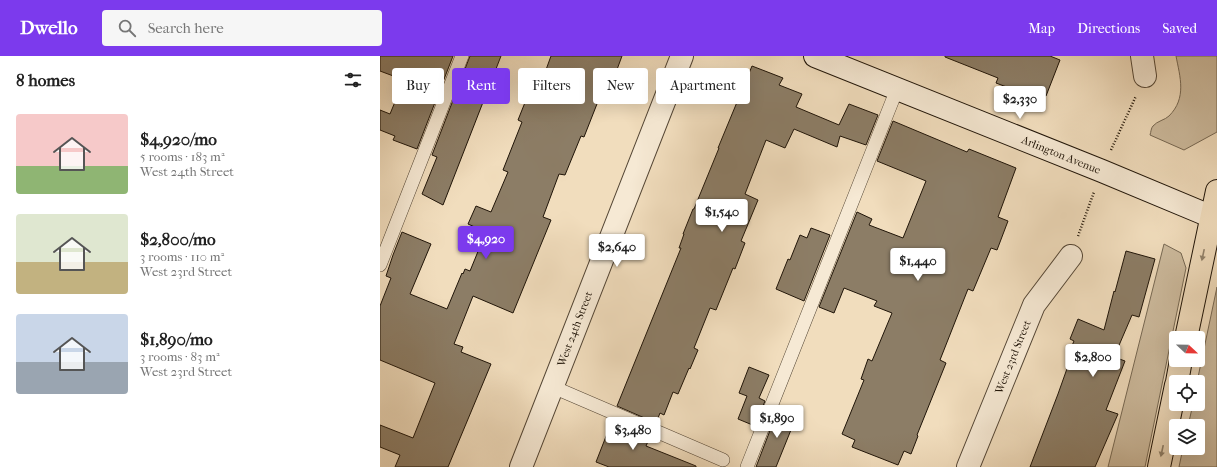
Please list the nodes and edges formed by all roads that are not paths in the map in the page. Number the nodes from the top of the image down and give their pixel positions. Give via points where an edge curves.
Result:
1 (462, 56) edge
2 (682, 56) edge
3 (815, 56) edge
4 (897, 89) junction
5 (1217, 191) edge
6 (1214, 218) edge
7 (1071, 256) dead end
8 (380, 265) edge
9 (1188, 331) edge
10 (552, 387) junction
11 (1171, 411) edge
12 (723, 460) dead end
13 (521, 467) edge
14 (747, 467) edge
15 (968, 467) edge
16 (1159, 467) edge

1 - 8 lane
2 - 10 street, West 24th Street
3 - 4 street, Arlington Avenue
4 - 6 street, Arlington Avenue
4 - 14 lane
5 - 6 highway
6 -> 9 highway
7 - 15 street, West 23rd Street via 1034,304
10 - 12 lane
10 - 13 street, West 24th Street
11 -> 16 highway

